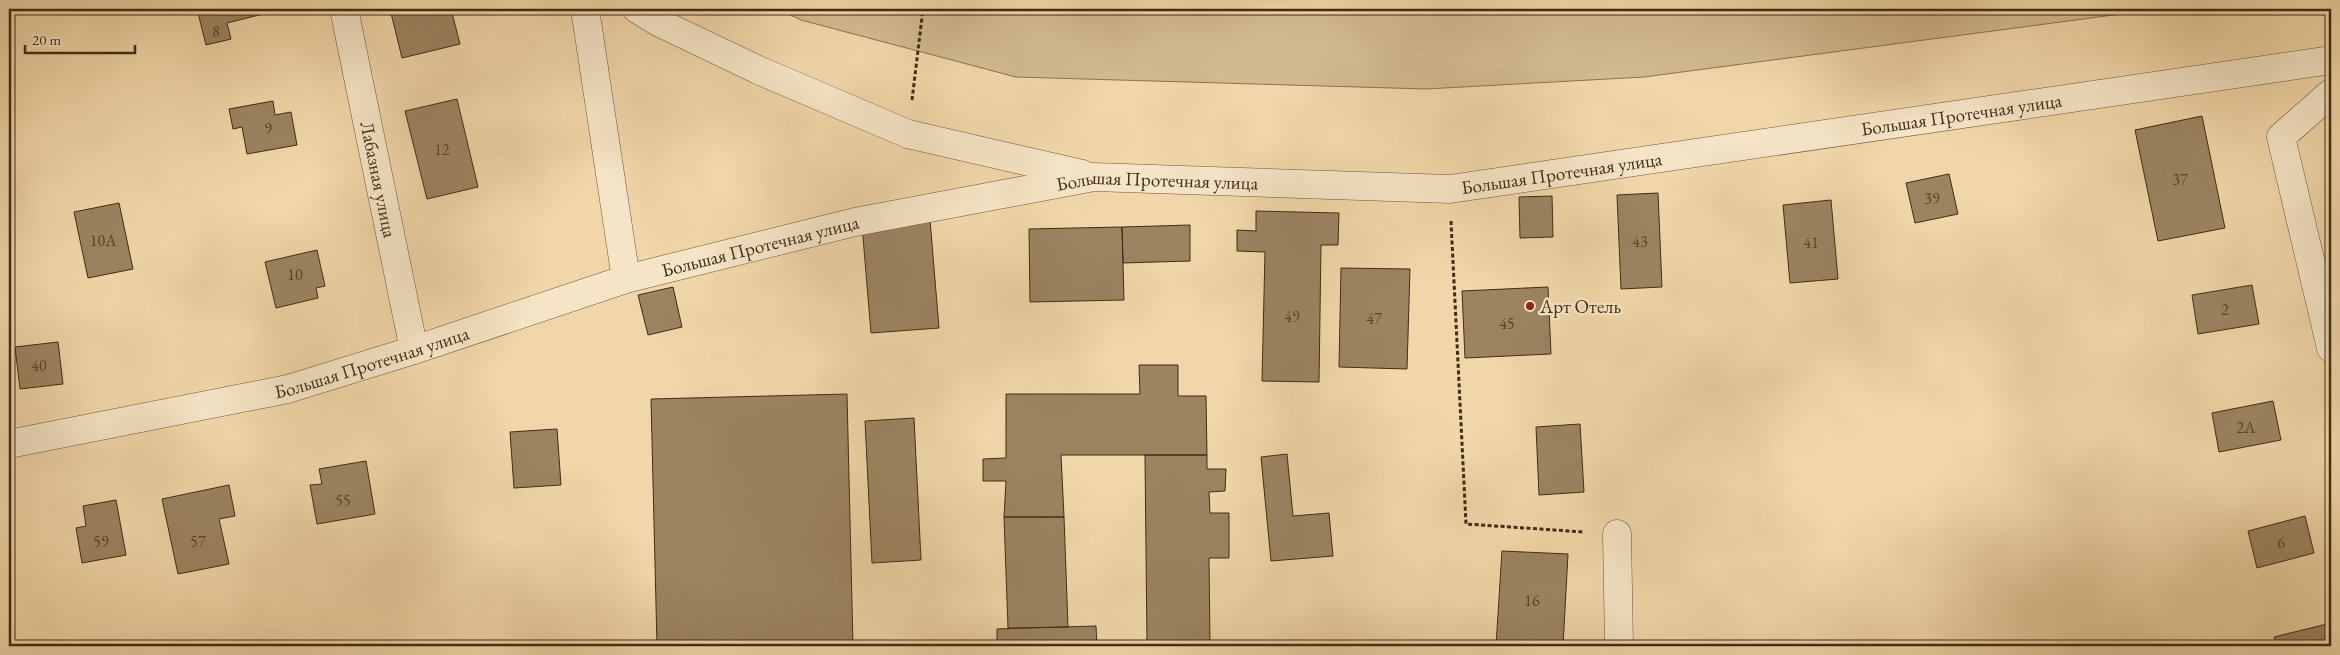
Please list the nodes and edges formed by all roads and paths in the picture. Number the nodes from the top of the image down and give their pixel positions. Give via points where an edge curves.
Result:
1 (344, 9) edge
2 (585, 9) edge
3 (637, 9) edge
4 (923, 9) edge
5 (2331, 60) edge
6 (2331, 93) edge
7 (908, 134) junction
8 (1094, 177) junction
9 (1450, 189) junction
10 (626, 279) junction
11 (2331, 348) edge
12 (414, 350) junction
13 (9, 444) edge
14 (1617, 534) joint
15 (1619, 646) edge

1 - 12 street, Лабазная улица
2 - 10 street
3 - 7 street via 758,70
4 - 7 path
5 - 9 street, Большая Протечная улица
6 - 11 street via 2281,137
7 - 8 street
8 - 9 street, Большая Протечная улица
8 - 10 street, Большая Протечная улица via 855,222
9 - 14 path via 1466,524
10 - 12 street, Большая Протечная улица
12 - 13 street, Большая Протечная улица via 288,389
14 - 15 street

